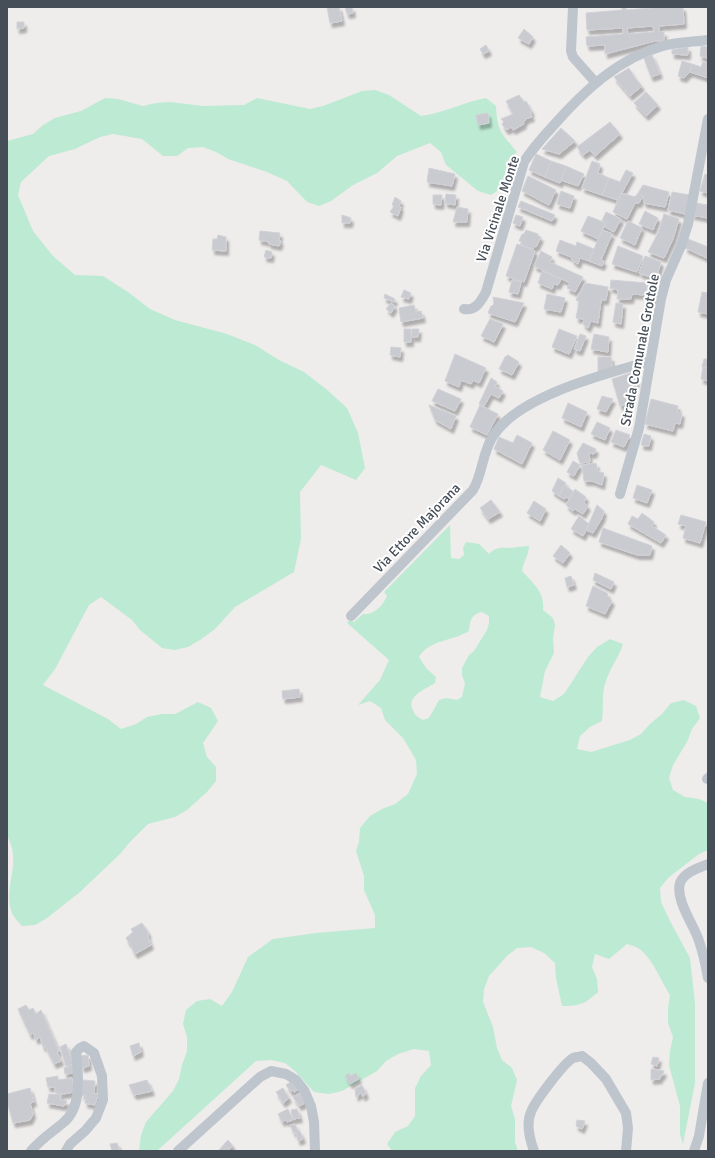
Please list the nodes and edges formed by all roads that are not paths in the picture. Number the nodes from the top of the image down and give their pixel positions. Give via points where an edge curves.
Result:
1 (573, 7) edge
2 (708, 40) edge
3 (596, 83) junction
4 (708, 119) edge
5 (464, 309) dead end
6 (650, 360) junction
7 (620, 494) dead end
8 (350, 616) dead end
9 (708, 864) edge
10 (708, 978) edge
11 (708, 1083) edge
12 (30, 1151) edge
13 (66, 1151) edge
14 (178, 1151) edge
15 (314, 1151) edge
16 (534, 1151) edge
17 (626, 1151) edge
18 (694, 1151) edge

1 - 3 street via 571,52
2 - 3 street, Via Vicinale Monte via 663,46 630,59
3 - 5 street, Via Vicinale Monte via 562,116 524,162 486,292 476,307
4 - 6 street, Strada Comunale Grottole via 688,224 666,280
6 - 7 street, Strada Comunale Grottole via 639,428
6 - 8 street, Via Ettore Majorana via 582,382 538,400 500,426 487,445 480,475 473,490
9 - 10 street via 688,873 680,882 679,891 682,904 699,940
11 - 18 street
12 - 13 street via 72,1113 77,1098 76,1052 84,1046 94,1053 102,1076 103,1100 96,1118
14 - 15 street via 260,1077 271,1072 286,1074 296,1080 304,1090 314,1122
16 - 17 street via 529,1135 530,1112 562,1069 572,1059 582,1056 606,1080 626,1113

